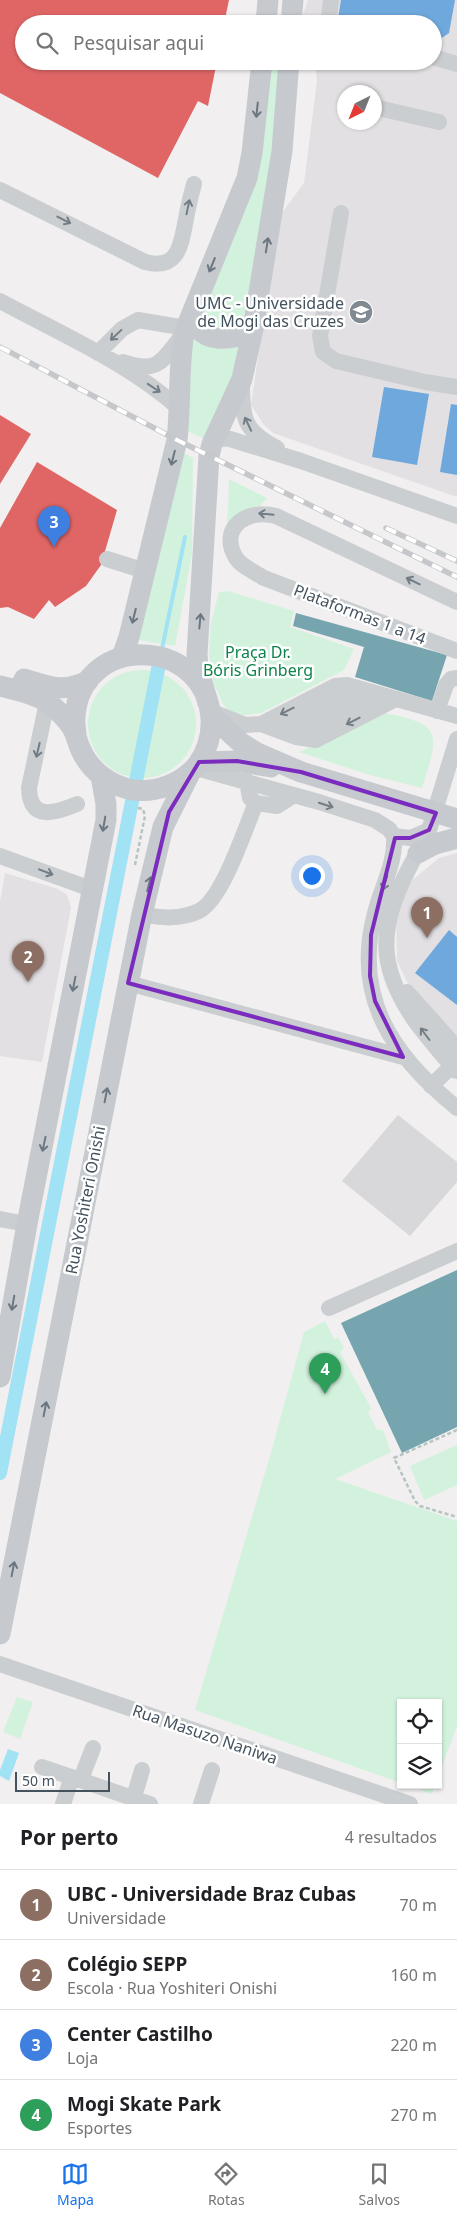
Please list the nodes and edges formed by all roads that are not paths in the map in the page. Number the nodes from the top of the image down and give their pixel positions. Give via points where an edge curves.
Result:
1 (268, 0) edge
2 (293, 0) edge
3 (332, 0) edge
4 (267, 15) edge
5 (292, 15) edge
6 (330, 15) edge
7 (442, 60) edge
8 (457, 64) edge
9 (261, 70) edge
10 (288, 70) edge
11 (382, 109) edge
12 (440, 122) dead end
13 (194, 184) dead end
14 (0, 190) edge
15 (341, 213) dead end
16 (0, 301) edge
17 (187, 325) junction
18 (253, 329) junction
19 (98, 353) junction
20 (242, 379) junction
21 (457, 387) edge
22 (181, 410) junction
23 (212, 444) junction
24 (301, 461) junction
25 (457, 516) edge
26 (107, 559) dead end
27 (145, 572) junction
28 (457, 602) edge
29 (457, 650) edge
30 (122, 657) junction
31 (0, 672) edge
32 (457, 678) edge
33 (88, 680) junction
34 (0, 686) edge
35 (351, 686) junction
36 (374, 693) junction
37 (396, 699) junction
38 (46, 702) junction
39 (210, 710) junction
40 (438, 711) junction
41 (457, 716) edge
42 (261, 724) junction
43 (277, 730) junction
44 (76, 736) junction
45 (296, 738) junction
46 (457, 739) edge
47 (195, 768) junction
48 (301, 772) junction
49 (102, 776) junction
50 (247, 781) junction
51 (294, 795) junction
52 (256, 803) junction
53 (78, 804) dead end
54 (457, 819) edge
55 (432, 821) junction
56 (394, 836) junction
57 (457, 838) edge
58 (418, 853) junction
59 (0, 856) edge
60 (91, 889) junction
61 (142, 914) junction
62 (388, 970) junction
63 (128, 982) junction
64 (457, 1048) edge
65 (403, 1057) junction
66 (456, 1068) edge
67 (436, 1091) junction
68 (457, 1108) edge
69 (0, 1219) edge
70 (27, 1224) junction
71 (457, 1251) edge
72 (329, 1308) dead end
73 (0, 1377) edge
74 (0, 1634) edge
75 (0, 1664) edge
76 (93, 1748) dead end
77 (42, 1766) dead end
78 (142, 1770) dead end
79 (212, 1770) dead end
80 (76, 1778) junction
81 (133, 1801) edge
82 (63, 1804) edge
83 (150, 1804) edge
84 (201, 1804) edge
85 (410, 1804) edge

1 - 4 main road
2 - 5 main road
3 - 6 street
7 - 8 street
9 -> 17 main road via 247,178
18 -> 10 main road via 282,151
11 - 12 street
14 -> 13 street via 145,262 160,265 171,260 180,248
15 - 21 street via 320,336 323,352 336,361
16 - 19 street
17 - 18 main road via 194,323 209,336 220,338 240,337
17 -> 19 street via 138,320 122,329
17 - 19 street via 160,362 147,368
17 - 22 main road via 180,356
18 - 20 main road
19 -> 22 street via 154,388
20 - 23 main road
24 -> 20 street via 264,442 250,430 242,406
22 -> 27 main road via 177,440
23 - 24 street via 222,438 230,439
39 -> 23 main road via 197,654
24 - 25 street
26 - 27 street
27 -> 30 main road
28 -> 29 street, Plataformas 1 a 14 via 276,516 251,514 242,519 231,539 236,559 264,578
30 - 33 main road via 102,667
30 - 39 main road via 145,653 167,658 187,669 202,686
31 - 33 main road via 51,688 67,689
32 - 40 street via 446,685
33 - 44 main road via 79,697 75,716
34 - 38 main road
35 - 36 street
35 -> 42 street via 335,686
35 - 43 street
36 - 37 street
36 - 45 street
37 - 40 street
37 -> 45 street via 316,740
38 - 44 main road via 62,716
38 -> 53 street via 29,800 42,812 61,811
39 - 42 street via 245,725
39 - 47 main road via 212,727 208,745
39 - 48 main road via 241,743
40 - 41 street
42 - 43 street
43 - 45 street
44 - 49 main road via 88,763
46 - 55 street
47 - 48 main road via 237,761
47 - 49 main road via 174,784 156,790 118,786
47 - 50 street
61 -> 47 main road, Rua Yoshiteri Onishi via 163,827
48 - 55 main road
49 -> 60 main road via 106,820
50 - 51 street
50 - 52 street via 250,798
51 - 52 street via 277,806
51 -> 56 street via 374,820
52 - 61 street via 215,896 199,911 167,919
54 - 55 main road
55 - 56 street via 410,838
55 - 58 street
56 -> 65 street via 392,858 374,914 370,976 374,1001 388,1034
57 - 58 main road
58 - 62 street via 401,884 390,919 386,943
59 -> 60 street
60 -> 70 main road
61 - 63 main road, Rua Yoshiteri Onishi
62 - 64 street
66 -> 62 street via 422,1030 400,998
63 - 65 street
74 -> 63 main road, Rua Yoshiteri Onishi
65 - 67 street
66 - 67 street
67 - 68 street
69 - 70 street
70 -> 73 main road
71 - 72 street
75 - 85 street, Rua Masuzo Naniwa
76 - 80 street
77 - 80 street
78 - 81 street
79 - 84 street
80 - 81 street
80 - 82 street
81 - 83 street

